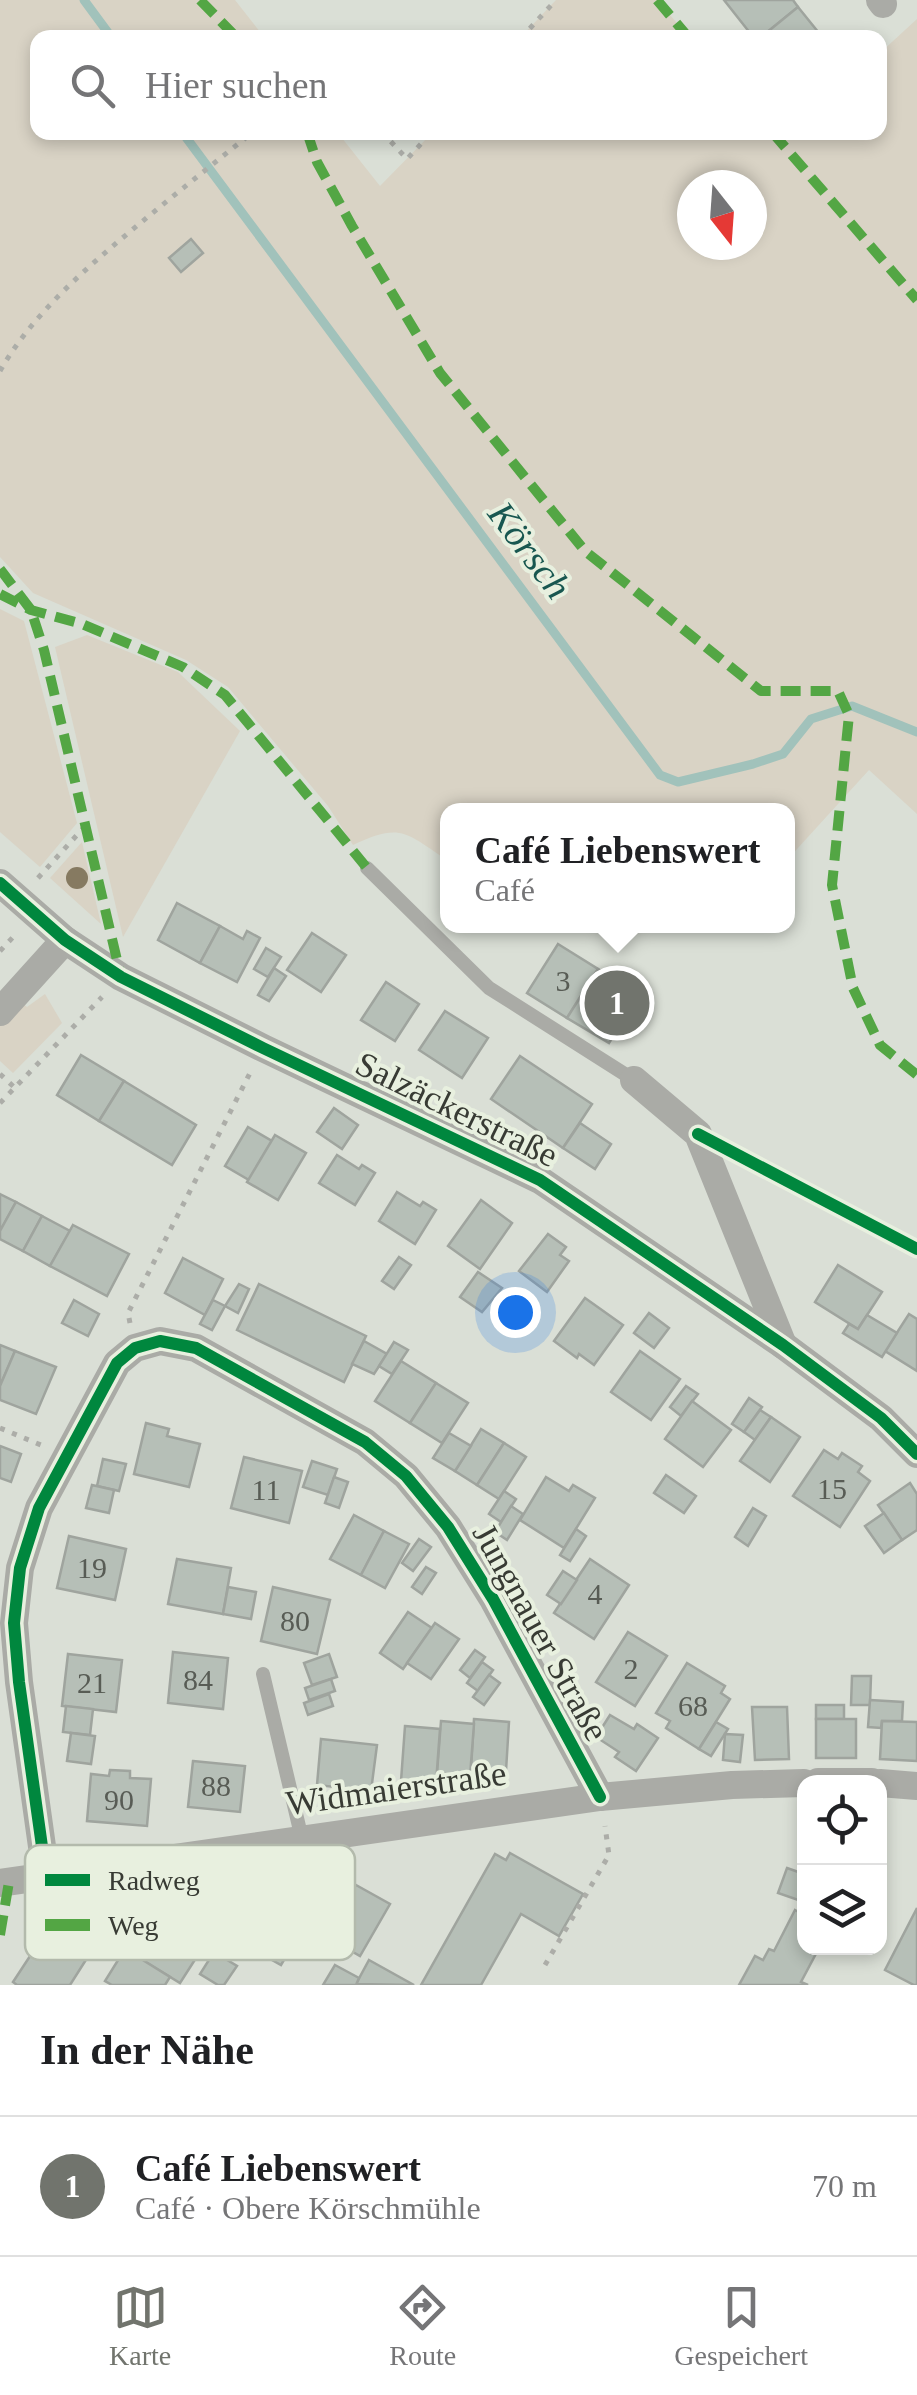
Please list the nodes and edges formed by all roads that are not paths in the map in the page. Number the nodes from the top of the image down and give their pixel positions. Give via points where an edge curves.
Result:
1 (366, 868) dead end
2 (9, 891) edge
3 (65, 940) junction
4 (0, 1012) edge
5 (634, 1080) joint
6 (783, 1344) junction
7 (917, 1454) edge
8 (263, 1674) dead end
9 (797, 1783) edge
10 (887, 1784) edge
11 (917, 1786) edge
12 (600, 1797) junction
13 (302, 1839) junction
14 (42, 1845) edge
15 (259, 1845) edge
16 (25, 1879) edge
17 (0, 1883) edge

1 - 5 lane via 489,988
2 - 3 street, Salzäckerstraße
3 - 4 street
3 - 6 street, Salzäckerstraße via 121,977 540,1180
5 - 6 street via 698,1134
6 - 7 street, Salzäckerstraße
8 - 13 lane
9 - 12 street, Widmaierstraße
10 - 11 street
12 - 13 street, Widmaierstraße
12 - 14 street, Jungnauer Straße via 493,1600 448,1527 406,1476 365,1442 196,1348 160,1341 116,1363 38,1508 20,1568 14,1624
13 - 15 street, Widmaierstraße
16 - 17 street, Widmaierstraße

